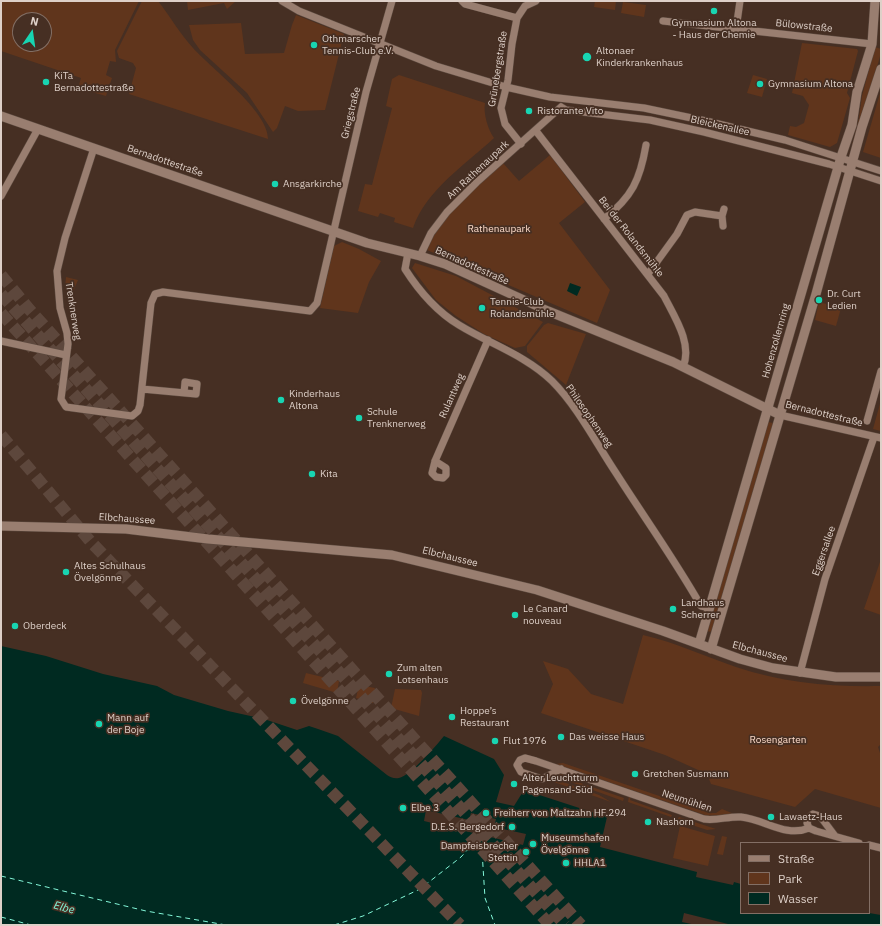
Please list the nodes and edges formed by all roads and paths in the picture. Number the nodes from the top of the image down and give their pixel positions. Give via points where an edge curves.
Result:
1 (282, 1) edge
2 (392, 1) edge
3 (462, 1) edge
4 (536, 1) edge
5 (740, 1) edge
6 (875, 1) edge
7 (517, 18) junction
8 (663, 21) dead end
9 (736, 29) junction
10 (381, 43) junction
11 (876, 44) edge
12 (881, 69) edge
13 (506, 87) junction
14 (560, 98) junction
15 (561, 107) junction
16 (1, 116) edge
17 (38, 129) junction
18 (536, 131) junction
19 (521, 144) junction
20 (646, 145) dead end
21 (94, 148) junction
22 (841, 157) junction
23 (853, 161) junction
24 (838, 167) junction
25 (850, 171) junction
26 (881, 171) edge
27 (881, 181) edge
28 (1, 196) edge
29 (724, 209) dead end
30 (722, 216) junction
31 (604, 219) junction
32 (723, 226) dead end
33 (334, 231) junction
34 (408, 253) junction
35 (420, 256) junction
36 (648, 274) junction
37 (488, 340) junction
38 (1, 341) edge
39 (66, 355) junction
40 (683, 367) junction
41 (881, 371) edge
42 (142, 389) junction
43 (184, 393) dead end
44 (768, 408) junction
45 (780, 414) junction
46 (867, 421) dead end
47 (878, 438) edge
48 (435, 461) dead end
49 (1, 526) edge
50 (710, 608) junction
51 (699, 644) junction
52 (711, 649) junction
53 (800, 674) junction
54 (881, 677) edge
55 (561, 769) junction
56 (809, 828) junction
57 (835, 836) junction
58 (856, 842) edge
59 (870, 846) edge
60 (881, 848) edge

1 - 10 street, Bleickenallee via 299,11
2 - 10 street, Griegstraße
3 - 7 street
4 - 7 street via 525,6
5 - 9 street
6 - 11 main road, Hohenzollernring
7 - 13 street, Grünebergstraße
8 - 9 street, Bülowstraße
9 - 11 street, Bülowstraße
10 - 13 street, Bleickenallee via 436,66
10 - 33 street, Griegstraße via 366,92
11 - 22 main road, Hohenzollernring via 857,92 852,125
12 - 23 main road
13 - 14 street, Bleickenallee
13 - 19 street, Grünebergstraße via 501,114
14 - 15 street
14 - 22 street, Bleickenallee via 644,108 706,121
15 - 18 street, Am Rathenaupark
15 - 24 street, Bleickenallee via 571,111 650,120
16 - 17 main road, Bernadottestraße
17 - 21 main road, Bernadottestraße
17 - 28 street
18 - 19 street, Am Rathenaupark
18 - 31 street, Bei der Rolandsmühle
19 - 35 street, Am Rathenaupark via 447,212 431,233
20 - 31 street via 637,183 626,199
21 - 33 main road, Bernadottestraße
21 - 39 street, Trenknerweg via 57,271 60,308 68,338
22 - 23 street, Bleickenallee
22 - 24 main road, Hohenzollernring
23 - 25 main road
23 - 26 street, Bleickenallee
24 - 25 street, Bleickenallee
24 - 44 main road, Hohenzollernring
25 - 27 street, Bleickenallee
25 - 45 main road
29 - 30 street
30 - 32 street
30 - 36 street via 695,212 688,215
31 - 36 street, Bei der Rolandsmühle
33 - 34 main road, Bernadottestraße via 367,243
33 - 42 street, Trenknerweg via 316,303 310,310 163,292 155,294 151,303
34 - 35 main road, Bernadottestraße
34 - 37 street, Philosophenweg via 405,269 434,306 459,325
35 - 40 main road, Bernadottestraße via 445,264 535,306
36 - 40 street, Bei der Rolandsmühle via 664,296 677,322 686,348
37 - 48 street, Rulantweg
37 - 50 street, Philosophenweg via 515,354 558,388 701,606
38 - 39 street
39 - 42 street, Trenknerweg via 61,397 66,406 132,416 138,411
40 - 44 main road, Bernadottestraße
41 - 46 street
42 - 43 street
44 - 45 main road, Bernadottestraße
44 - 50 main road, Hohenzollernring
45 - 47 street, Bernadottestraße
45 - 52 main road
47 - 53 street, Eggersallee via 825,578
49 - 51 main road, Elbchaussee via 126,529 392,555 520,585
50 - 51 main road, Hohenzollernring
51 - 52 main road, Elbchaussee
52 - 53 main road, Elbchaussee
53 - 54 main road, Elbchaussee
55 - 55 street, Neumühlen via 525,758 517,765 521,772 542,779
55 - 56 street, Neumühlen via 704,819 739,817 788,831
56 - 57 street, Neumühlen
56 - 57 street via 809,816 818,814
57 - 58 street, Neumühlen
59 - 60 street

